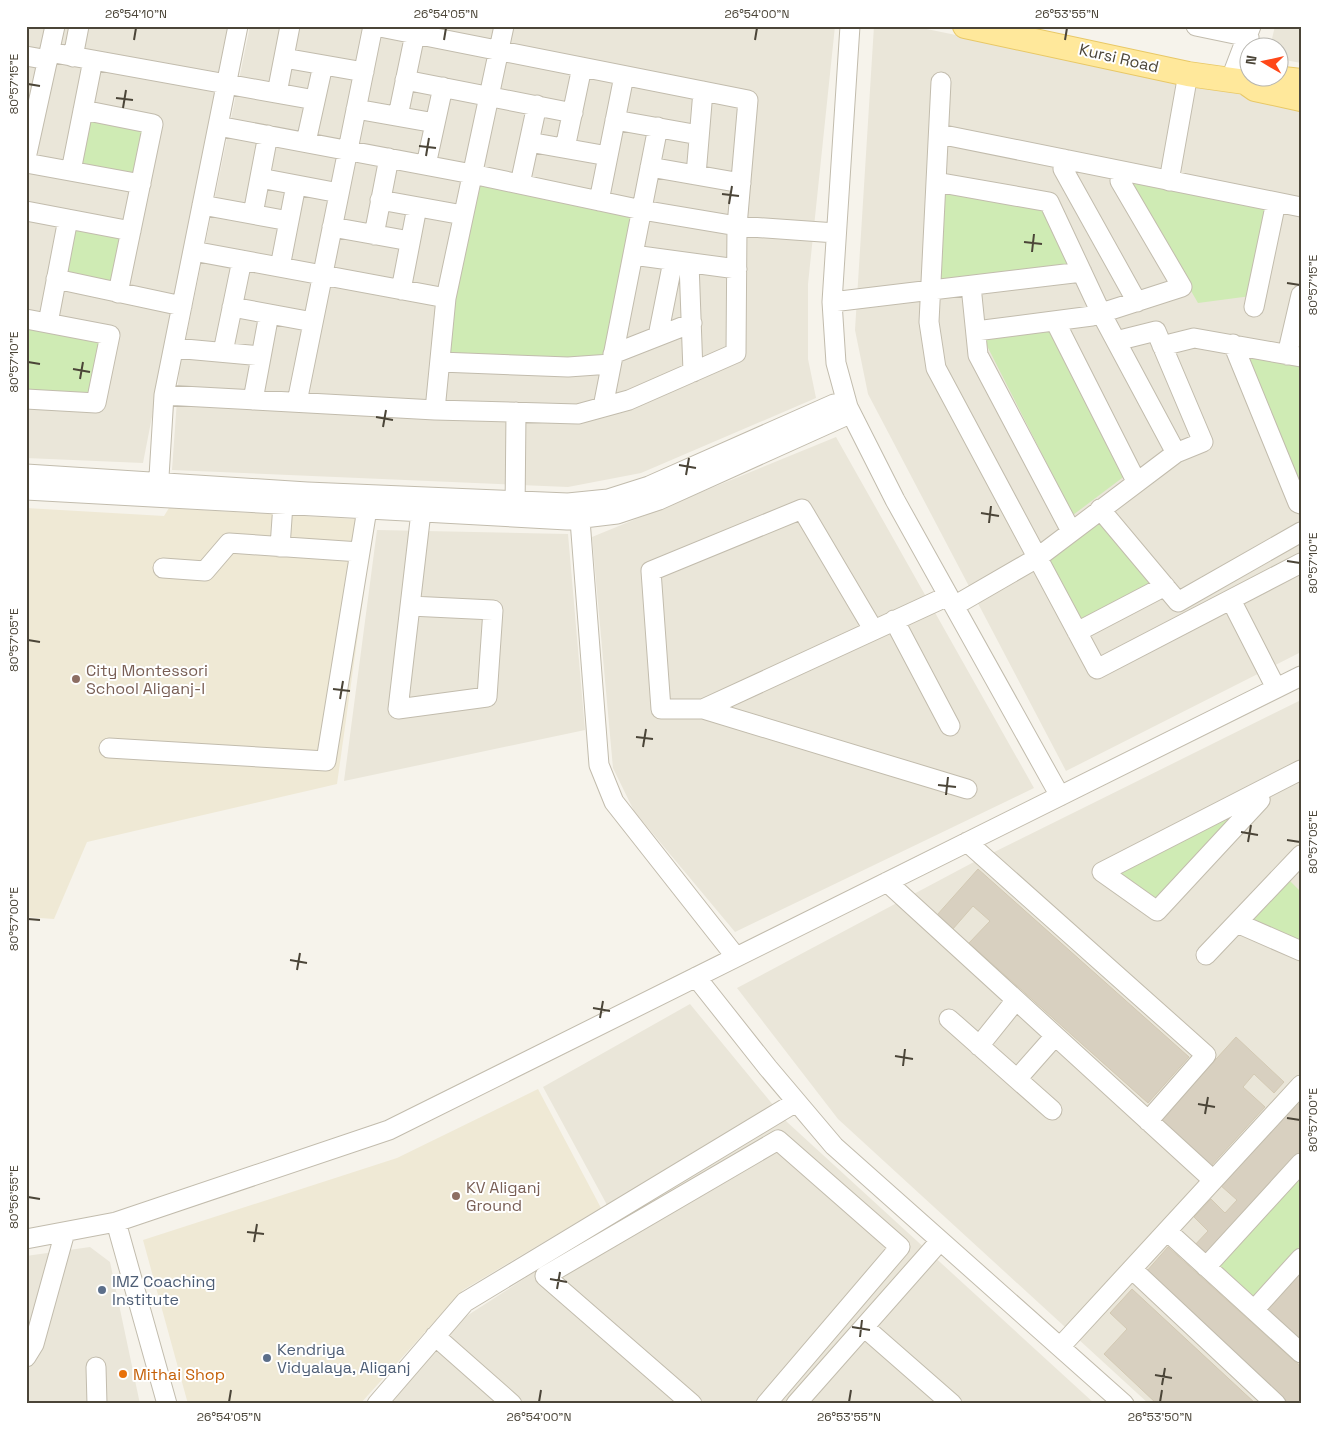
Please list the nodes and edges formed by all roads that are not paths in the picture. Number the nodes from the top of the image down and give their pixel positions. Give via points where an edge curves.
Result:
1 (55, 26) edge
2 (78, 26) edge
3 (238, 26) edge
4 (290, 26) edge
5 (374, 26) edge
6 (504, 26) edge
7 (850, 26) edge
8 (965, 26) edge
9 (1196, 26) edge
10 (1008, 30) edge
11 (1250, 32) edge
12 (415, 34) junction
13 (498, 51) junction
14 (26, 56) edge
15 (48, 56) junction
16 (73, 57) junction
17 (284, 58) junction
18 (93, 60) junction
19 (323, 65) junction
20 (582, 67) junction
21 (364, 72) junction
22 (1188, 74) junction
23 (624, 76) junction
24 (406, 80) junction
25 (1240, 80) edge
26 (942, 82) dead end
27 (227, 83) junction
28 (443, 86) junction
29 (1254, 88) edge
30 (703, 91) junction
31 (277, 93) junction
32 (489, 95) junction
33 (1301, 99) edge
34 (315, 100) junction
35 (32, 101) edge
36 (537, 105) junction
37 (356, 109) junction
38 (83, 110) junction
39 (573, 113) junction
40 (398, 116) junction
41 (615, 120) junction
42 (435, 123) junction
43 (218, 126) junction
44 (658, 127) junction
45 (699, 134) junction
46 (938, 134) junction
47 (268, 135) junction
48 (306, 142) junction
49 (529, 142) junction
50 (565, 148) junction
51 (348, 150) junction
52 (608, 156) junction
53 (26, 158) edge
54 (389, 158) junction
55 (1064, 159) junction
56 (26, 163) edge
57 (426, 166) junction
58 (650, 167) junction
59 (70, 171) junction
60 (1121, 171) junction
61 (472, 174) junction
62 (696, 175) junction
63 (260, 178) junction
64 (1169, 181) junction
65 (936, 182) junction
66 (741, 183) junction
67 (141, 184) junction
68 (520, 184) junction
69 (296, 185) junction
70 (1072, 185) junction
71 (339, 193) junction
72 (380, 200) junction
73 (599, 201) junction
74 (1049, 202) junction
75 (1276, 202) junction
76 (202, 205) junction
77 (417, 207) junction
78 (1301, 207) edge
79 (642, 210) junction
80 (26, 211) edge
81 (253, 214) junction
82 (463, 215) junction
83 (68, 219) junction
84 (289, 221) junction
85 (737, 226) junction
86 (332, 227) junction
87 (131, 231) junction
88 (836, 233) junction
89 (374, 235) junction
90 (410, 241) junction
91 (193, 251) junction
92 (633, 255) junction
93 (242, 260) junction
94 (681, 262) junction
95 (280, 267) junction
96 (737, 269) junction
97 (1082, 272) junction
98 (322, 275) junction
99 (56, 279) junction
100 (972, 286) junction
101 (401, 290) junction
102 (930, 290) junction
103 (118, 292) junction
104 (1301, 295) edge
105 (446, 298) junction
106 (832, 302) junction
107 (1137, 302) junction
108 (182, 306) junction
109 (232, 307) junction
110 (1254, 307) dead end
111 (1102, 313) junction
112 (269, 314) junction
113 (26, 320) edge
114 (1055, 321) junction
115 (313, 322) junction
116 (692, 323) junction
117 (48, 324) junction
118 (976, 331) junction
119 (658, 336) junction
120 (1116, 341) junction
121 (1233, 344) junction
122 (1162, 346) junction
123 (174, 348) junction
124 (223, 352) junction
125 (261, 356) junction
126 (1294, 356) edge
127 (612, 359) junction
128 (440, 362) junction
129 (693, 372) junction
130 (164, 395) junction
131 (26, 399) edge
132 (253, 400) junction
133 (296, 402) junction
134 (603, 407) junction
135 (848, 407) junction
136 (435, 410) junction
137 (516, 412) junction
138 (1176, 453) junction
139 (26, 474) edge
140 (1136, 481) junction
141 (26, 490) edge
142 (158, 490) junction
143 (283, 504) junction
144 (1301, 504) edge
145 (367, 509) junction
146 (515, 509) junction
147 (1100, 509) junction
148 (580, 510) junction
149 (421, 512) junction
150 (1071, 531) junction
151 (1301, 532) edge
152 (280, 546) junction
153 (360, 552) junction
154 (1037, 558) junction
155 (1301, 563) edge
156 (164, 568) dead end
157 (1165, 586) junction
158 (1231, 600) junction
159 (951, 601) junction
160 (410, 606) junction
161 (894, 620) junction
162 (873, 629) junction
163 (1077, 632) junction
164 (1301, 676) edge
165 (1276, 688) junction
166 (703, 709) junction
167 (950, 726) dead end
168 (109, 748) dead end
169 (1297, 777) edge
170 (967, 789) dead end
171 (1256, 793) junction
172 (1060, 796) junction
173 (967, 842) junction
174 (1297, 867) edge
175 (887, 882) junction
176 (1237, 923) junction
177 (1301, 951) edge
178 (1206, 956) dead end
179 (736, 957) junction
180 (696, 977) junction
181 (1016, 1000) junction
182 (949, 1018) dead end
183 (1055, 1036) junction
184 (979, 1046) junction
185 (1017, 1079) junction
186 (1299, 1090) edge
187 (796, 1102) junction
188 (1052, 1110) dead end
189 (1148, 1121) junction
190 (1300, 1164) edge
191 (1213, 1180) junction
192 (116, 1222) junction
193 (1167, 1231) junction
194 (65, 1232) junction
195 (26, 1239) edge
196 (940, 1241) junction
197 (1301, 1258) edge
198 (1206, 1267) junction
199 (1132, 1269) junction
200 (1254, 1310) junction
201 (864, 1328) junction
202 (435, 1336) junction
203 (1060, 1347) junction
204 (1301, 1353) edge
205 (26, 1357) edge
206 (96, 1366) dead end
207 (97, 1404) edge
208 (167, 1404) edge
209 (377, 1404) edge
210 (512, 1404) edge
211 (692, 1404) edge
212 (766, 1404) edge
213 (796, 1404) edge
214 (952, 1404) edge
215 (1124, 1404) edge
216 (1276, 1404) edge

1 - 15 street
2 - 16 street
3 - 27 street
4 - 17 street
5 - 12 street
5 - 21 street
6 - 13 street
7 - 88 street
8 - 10 main road, Kursi Road
9 - 11 street
10 - 22 main road, Kursi Road
12 - 13 street
12 - 24 street
13 - 20 street
13 - 32 street
14 - 15 street
15 - 16 street
15 - 35 street
16 - 18 street
17 - 19 street
17 - 31 street
18 - 27 street
18 - 38 street
19 - 21 street
19 - 34 street
20 - 23 street
20 - 39 street
21 - 37 street
22 - 25 main road, Kursi Road
22 - 64 street
23 - 30 street
23 - 41 street
24 - 28 street
24 - 40 street
26 - 46 street
27 - 31 street
27 - 43 street
28 - 32 street
28 - 42 street
29 - 33 main road, Kursi Road
30 - 45 street
30 - 66 street via 748,100
31 - 34 street
32 - 36 street
32 - 61 street
34 - 48 street
35 - 53 street
36 - 39 street
36 - 49 street
37 - 40 street
37 - 51 street
38 - 59 street
38 - 67 street via 153,124
39 - 50 street
40 - 42 street
41 - 44 street
41 - 52 street
42 - 57 street
43 - 47 street
43 - 76 street
44 - 45 street
44 - 58 street
45 - 62 street
46 - 55 street
46 - 65 street
47 - 48 street
47 - 63 street
48 - 51 street
49 - 50 street
49 - 68 street
50 - 52 street
51 - 54 street
51 - 71 street
52 - 73 street
54 - 57 street
54 - 72 street
55 - 60 street
55 - 70 street via 1063,169
56 - 59 street
57 - 61 street
58 - 62 street
58 - 79 street
59 - 67 street
60 - 64 street
60 - 107 street via 1120,181 1182,287
61 - 68 street
61 - 82 street
62 - 66 street
63 - 69 street
63 - 81 street
64 - 75 street
65 - 74 street
65 - 102 street
66 - 85 street
67 - 87 street
68 - 73 street
69 - 71 street
69 - 84 street
70 - 74 street
70 - 107 street
71 - 86 street
72 - 77 street
72 - 89 street
73 - 79 street
74 - 97 street
75 - 78 street
75 - 110 street
76 - 81 street
76 - 91 street
77 - 82 street
77 - 90 street
79 - 85 street
79 - 92 street
80 - 83 street
81 - 84 street
82 - 105 street
83 - 87 street
83 - 99 street
84 - 95 street
85 - 88 street
85 - 96 street
86 - 89 street
86 - 98 street
87 - 103 street
88 - 106 street
89 - 90 street
90 - 101 street
91 - 93 street
91 - 108 street
92 - 94 street
92 - 127 street
93 - 95 street
93 - 109 street
94 - 96 street
94 - 116 street
94 - 119 street
95 - 98 street
96 - 129 street via 736,353
97 - 100 street
97 - 111 street
98 - 101 street
98 - 115 street
99 - 103 street
99 - 117 street
100 - 102 street
100 - 118 street
101 - 105 street
102 - 106 street
102 - 154 street via 929,322 936,368
103 - 108 street
104 - 126 street
105 - 128 street
106 - 135 street via 836,363
107 - 111 street
108 - 123 street
109 - 112 street
109 - 124 street
111 - 114 street
111 - 120 street
112 - 115 street
112 - 125 street
113 - 117 street
114 - 118 street
114 - 140 street
115 - 133 street
116 - 119 street
116 - 129 street
117 - 131 street via 110,335 96,403
118 - 150 street via 978,355
119 - 127 street
120 - 122 street via 1156,331
120 - 138 street
121 - 122 street via 1194,338
121 - 126 street
121 - 144 street
122 - 138 street via 1204,442
123 - 124 street
123 - 130 street
124 - 125 street
125 - 132 street
127 - 128 street via 568,367
127 - 134 street
128 - 136 street
129 - 134 street via 629,400
130 - 132 street
130 - 142 street
132 - 133 street
133 - 136 street
134 - 137 street via 578,414
135 - 148 street via 843,417 658,500 617,514
135 - 159 street
136 - 137 street
137 - 146 street
138 - 140 street
139 - 142 street
140 - 147 street
141 - 142 street
142 - 143 street
142 - 146 street
143 - 145 street
143 - 152 street
145 - 149 street
145 - 153 street
146 - 148 street via 567,520
146 - 149 street
147 - 150 street
147 - 157 street
148 - 179 street via 599,765 614,802
149 - 160 street
150 - 154 street
151 - 157 street via 1178,602
152 - 153 street
152 - 156 street via 229,543 205,571
153 - 168 street via 326,762
154 - 159 street
154 - 163 street
155 - 158 street
157 - 163 street
158 - 163 street via 1097,669
158 - 165 street
159 - 161 street
159 - 172 street
160 - 160 street via 398,709 487,697 494,610
161 - 162 street
161 - 167 street
162 - 166 street
162 - 166 street via 802,509 651,571 661,709
164 - 165 street
165 - 172 street
166 - 170 street
169 - 171 street
171 - 171 street via 1260,800 1157,912 1102,872
172 - 173 street
173 - 175 street
173 - 189 street via 1206,1055
174 - 176 street
175 - 179 street
175 - 181 street
176 - 177 street
176 - 178 street
179 - 180 street
180 - 187 street
180 - 192 street via 389,1130
181 - 183 street
181 - 184 street
182 - 184 street
183 - 185 street
183 - 189 street
184 - 185 street
185 - 188 street
186 - 191 street
187 - 196 street via 834,1146
187 - 202 street via 465,1302
189 - 191 street
190 - 198 street
191 - 193 street
192 - 194 street
192 - 208 street
193 - 198 street
193 - 199 street
194 - 195 street
194 - 205 street via 34,1344
196 - 201 street
196 - 203 street
197 - 200 street
198 - 200 street
199 - 203 street
199 - 216 street
200 - 204 street
201 - 213 street
201 - 214 street
202 - 209 street
202 - 210 street
203 - 215 street
206 - 207 street
211 - 212 street via 545,1276 778,1140 900,1247

